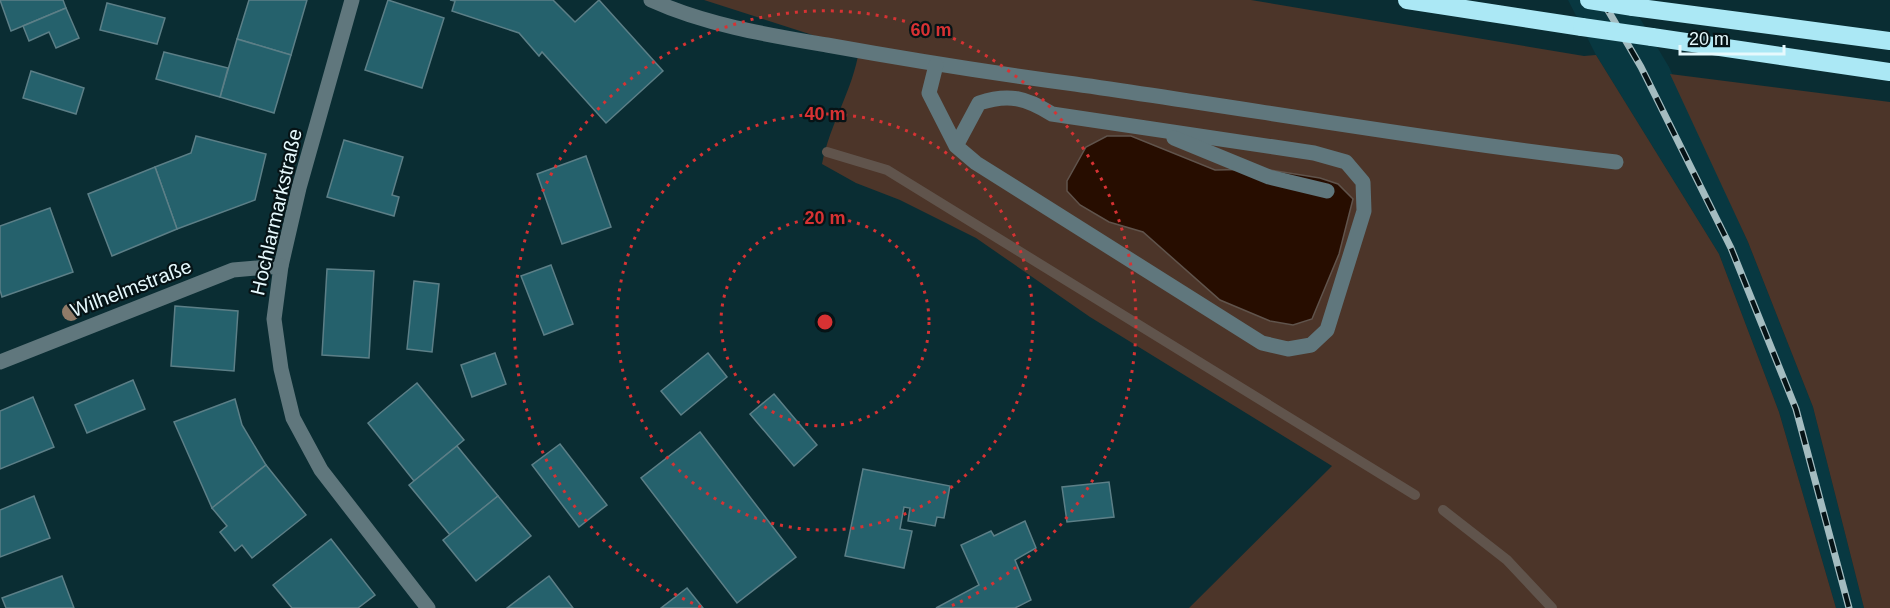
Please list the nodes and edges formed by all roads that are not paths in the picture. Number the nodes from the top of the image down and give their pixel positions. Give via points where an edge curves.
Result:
1 (352, 0) edge
2 (651, 0) edge
3 (1407, 0) edge
4 (1589, 0) edge
5 (1890, 41) edge
6 (936, 65) junction
7 (1890, 72) edge
8 (1152, 128) junction
9 (956, 146) junction
10 (1616, 162) dead end
11 (1328, 191) dead end
12 (281, 266) junction
13 (0, 362) edge
14 (428, 608) edge

1 - 12 street, Hochlarmarkstraße
2 - 6 street via 752,32
3 - 7 highway, bridge
4 - 5 highway, bridge
6 - 9 street via 929,93
6 - 10 street via 1355,124 1503,149
8 - 9 street via 1052,114 1031,101 999,96 979,103
8 - 9 street via 1314,153 1346,162 1363,182 1364,211 1327,330 1311,345 1288,349 1262,343 976,163
8 - 11 street via 1269,177
12 - 13 street, Wilhelmstraße via 233,270
12 - 14 street, Hochlarmarkstraße via 274,319 293,418 321,470

